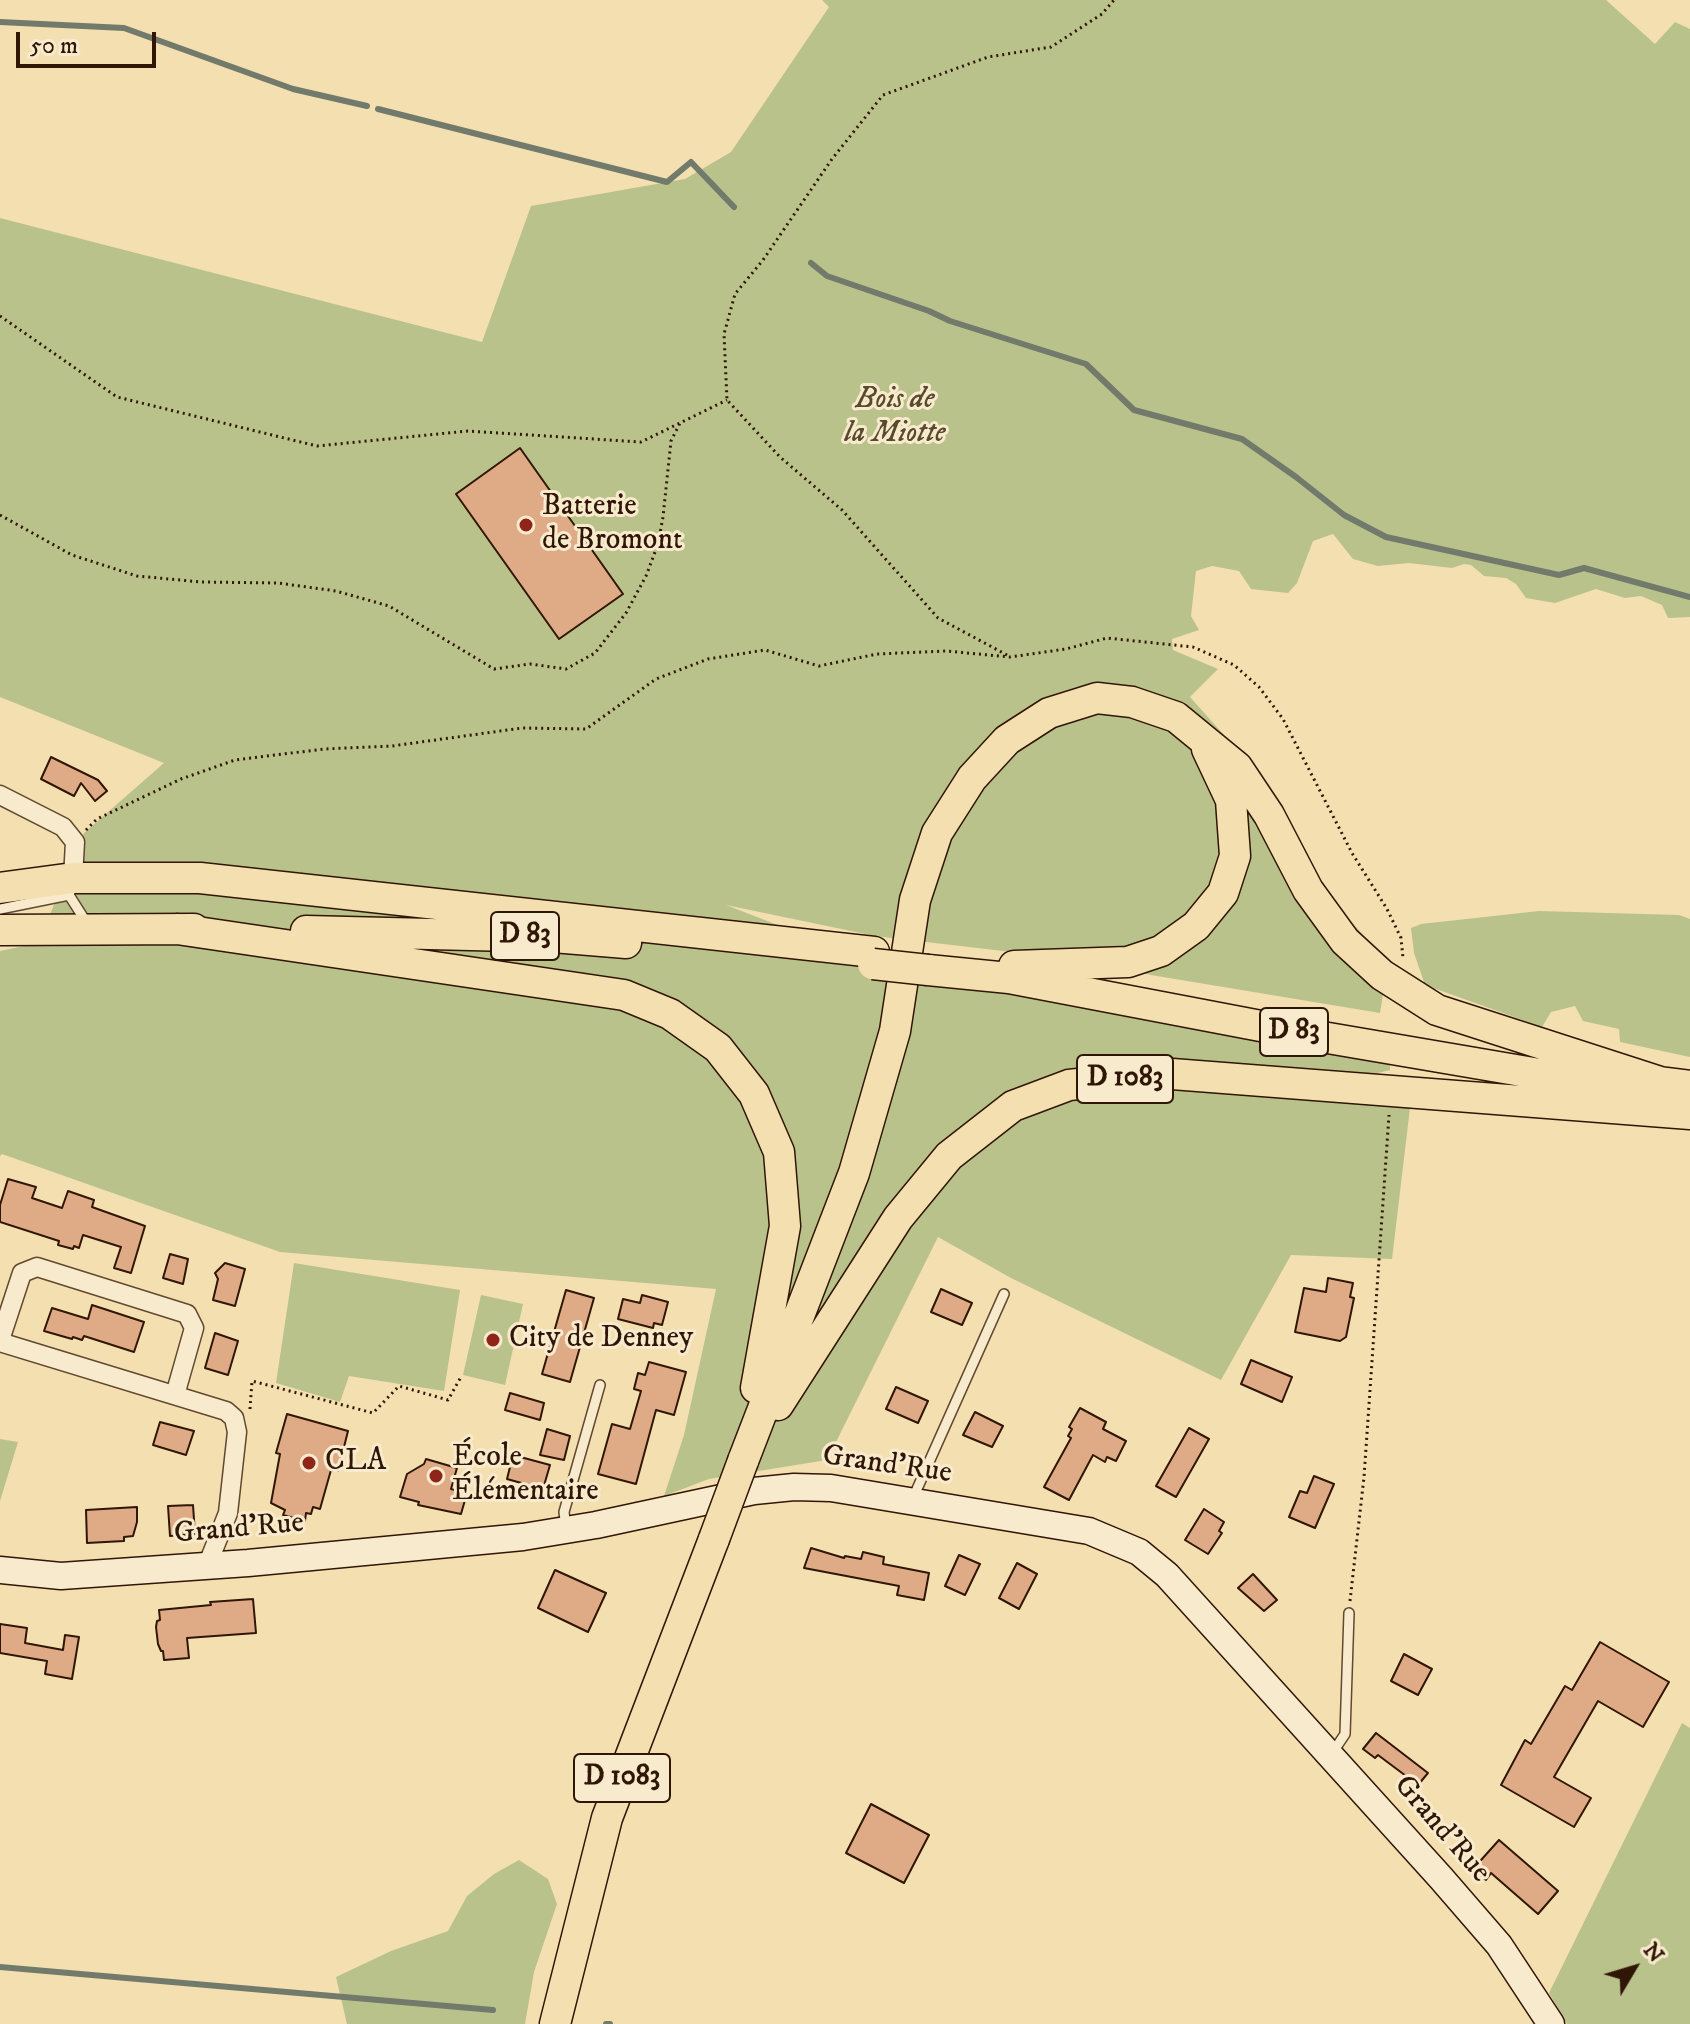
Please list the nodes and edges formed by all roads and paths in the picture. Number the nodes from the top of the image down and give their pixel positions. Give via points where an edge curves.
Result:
1 (1114, 0) edge
2 (0, 316) edge
3 (727, 400) junction
4 (680, 423) junction
5 (0, 515) edge
6 (1010, 657) junction
7 (1202, 737) junction
8 (0, 795) edge
9 (75, 842) junction
10 (71, 887) junction
11 (0, 888) edge
12 (0, 909) edge
13 (91, 929) junction
14 (177, 929) junction
15 (0, 930) edge
16 (873, 958) junction
17 (1403, 959) dead end
18 (928, 963) junction
19 (1014, 966) junction
20 (1600, 1062) junction
21 (1675, 1084) edge
22 (1690, 1114) edge
23 (1389, 1115) dead end
24 (1004, 1294) dead end
25 (0, 1341) edge
26 (461, 1377) dead end
27 (600, 1385) dead end
28 (175, 1395) junction
29 (234, 1418) junction
30 (743, 1461) junction
31 (912, 1502) junction
32 (566, 1530) junction
33 (207, 1566) junction
34 (0, 1570) edge
35 (1349, 1613) joint
36 (1331, 1754) junction
37 (555, 2024) edge
38 (1551, 2024) edge

1 - 3 path via 1102,14 1051,47 988,57 883,95 735,294 724,334
2 - 4 path via 117,397 317,446 468,431 641,442
3 - 4 path
3 - 6 path via 780,457 842,510 938,618
4 - 5 path via 671,441 660,530 646,576 595,653 566,669 530,664 494,669 389,606 336,591 137,576 72,555
6 - 9 path via 946,651 877,654 819,666 765,650 708,659 656,679 586,729 522,728 215,766 97,819
6 - 17 path via 1107,638 1193,647 1234,665 1283,719 1387,909 1401,938
7 - 19 main road via 1231,800 1235,856 1223,893 1196,926 1161,951 1128,962
7 - 20 main road, D 1083 via 1237,767 1308,890 1345,941 1382,975 1437,1010
7 - 30 main road, D 1083 via 1176,717 1132,702 1097,698 1049,713 1007,740 972,778 937,833 915,900 895,1031 854,1173
8 - 9 street via 63,827
9 - 10 street
10 - 11 main road, D 83
10 - 12 lane
10 - 13 lane
10 - 16 main road, D 83 via 200,878
13 - 14 main road, D 83
13 - 15 main road, D 83
14 - 16 main road, D 83 via 553,937
14 - 30 main road, D 1083 via 624,995 670,1014 718,1048 754,1094 779,1152 785,1226
16 - 18 main road, D 83, bridge
18 - 19 main road, D 83
18 - 21 main road, D 83 via 1592,1083
19 - 20 main road, D 83
20 - 21 main road, D 83
22 - 30 main road, D 1083 via 1172,1074 1069,1085 1041,1095 1013,1106 949,1156 898,1218
23 - 35 path via 1364,1477
24 - 31 lane
25 - 28 street
25 - 28 street via 22,1273 37,1267 187,1314 194,1328
26 - 29 path via 448,1400 399,1386 373,1413 252,1381 250,1410
27 - 32 lane via 564,1512
28 - 29 street
29 - 33 street via 228,1513
30 - 37 main road, D 1083, bridge via 607,1818
31 - 32 street, Grand'Rue via 794,1487
31 - 36 street, Grand'Rue via 1089,1531 1139,1552 1175,1583
32 - 33 street, Grand'Rue
33 - 34 street, Grand'Rue via 61,1576
35 - 36 lane via 1345,1734
36 - 38 street, Grand'Rue via 1499,1945

